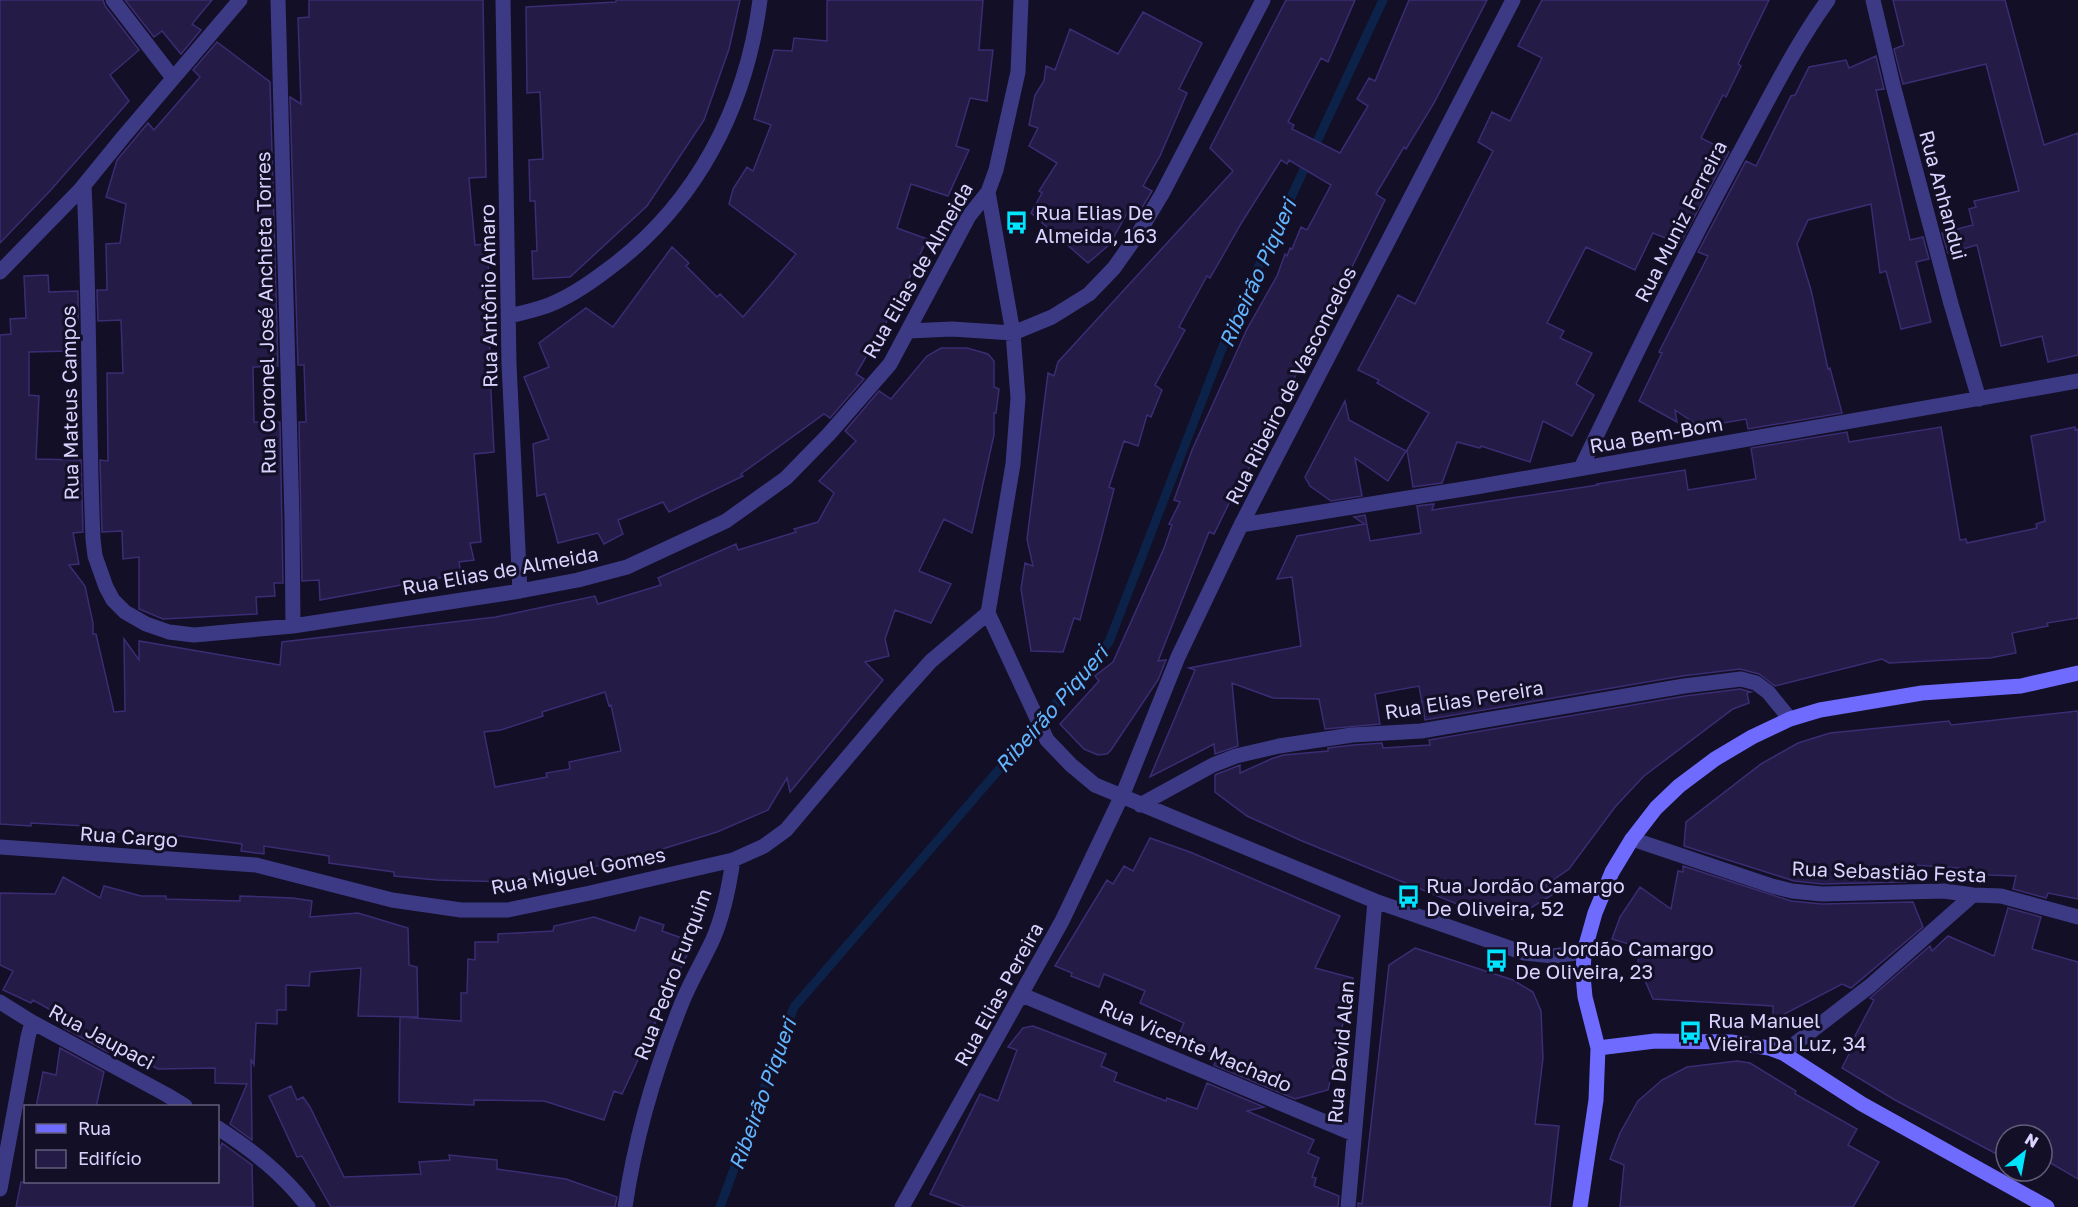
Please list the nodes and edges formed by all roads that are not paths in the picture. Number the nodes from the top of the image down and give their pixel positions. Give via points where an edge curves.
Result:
1 (113, 0) edge
2 (240, 0) edge
3 (278, 0) edge
4 (503, 0) edge
5 (760, 0) edge
6 (1021, 0) edge
7 (1263, 0) edge
8 (1513, 0) edge
9 (1828, 0) edge
10 (1874, 0) edge
11 (173, 78) junction
12 (84, 186) junction
13 (988, 192) junction
14 (0, 272) edge
15 (509, 316) junction
16 (909, 331) junction
17 (1013, 333) junction
18 (2078, 381) edge
19 (1979, 399) junction
20 (1581, 468) junction
21 (1241, 525) junction
22 (520, 591) junction
23 (124, 611) joint
24 (988, 613) junction
25 (292, 626) junction
26 (2078, 673) edge
27 (1790, 719) junction
28 (1121, 797) junction
29 (1140, 805) junction
30 (1632, 839) junction
31 (0, 847) edge
32 (733, 860) junction
33 (256, 865) joint
34 (1973, 895) junction
35 (1375, 901) junction
36 (2078, 917) edge
37 (1584, 952) junction
38 (1022, 995) junction
39 (0, 1002) edge
40 (32, 1022) junction
41 (1598, 1048) junction
42 (1783, 1053) junction
43 (181, 1105) edge
44 (219, 1129) edge
45 (1354, 1134) junction
46 (0, 1188) edge
47 (904, 1206) edge
48 (308, 1207) edge
49 (625, 1207) edge
50 (1348, 1207) edge
51 (1580, 1207) edge
52 (2047, 1207) edge

1 - 11 street
2 - 11 street
3 - 25 street, Rua Coronel José Anchieta Torres
4 - 15 street, Rua Antônio Amaro
5 - 15 street via 752,47 735,104 684,197 634,251 594,280 550,304
6 - 13 street, Rua Elias de Almeida via 1018,72
7 - 17 street via 1162,194 1114,268 1089,294 1052,318
8 - 21 street, Rua Ribeiro de Vasconcelos
9 - 20 street, Rua Muniz Ferreira via 1806,30 1702,222
10 - 19 street, Rua Anhandui via 1896,96
11 - 12 street
12 - 14 street
12 - 23 street, Rua Mateus Campos via 93,539 106,587
13 - 16 street, Rua Elias de Almeida via 969,216
13 - 17 street
15 - 22 street, Rua Antônio Amaro
16 - 17 street
16 - 22 street, Rua Elias de Almeida via 890,364 829,434 786,478 726,522 627,567
17 - 24 street via 1018,398 1013,464
18 - 19 street, Rua Bem-Bom
19 - 20 street, Rua Bem-Bom
20 - 21 street, Rua Bem-Bom
21 - 28 street, Rua Ribeiro de Vasconcelos via 1178,657
22 - 25 street, Rua Elias de Almeida
23 - 25 street, Rua Elias de Almeida via 169,632 194,635
24 - 28 street via 1047,740 1095,785
24 - 32 street via 931,661 786,830 764,846
26 - 27 street via 2021,686 1923,693 1820,710
27 - 29 street, Rua Elias Pereira via 1756,683 1742,679 1684,686 1421,731 1352,735 1279,746 1228,759
27 - 30 street via 1752,736 1679,786
28 - 29 street
28 - 38 street, Rua Elias Pereira
29 - 35 street
30 - 34 street, Rua Sebastião Festa via 1792,891 1944,891
30 - 37 street via 1608,882
31 - 33 street, Rua Cargo
32 - 33 street, Rua Miguel Gomes via 508,910 461,910 392,900
32 - 49 street, Rua Pedro Furquim via 727,901 714,938 682,1002 659,1063 632,1162
34 - 36 street, Rua Sebastião Festa via 2001,896
34 - 42 street via 1870,986
35 - 37 street via 1524,953 1553,956
35 - 45 street, Rua David Alan
37 - 41 street via 1585,997
38 - 45 street, Rua Vicente Machado
38 - 47 street, Rua Elias Pereira
39 - 40 street, Rua Jaupaci
40 - 43 street, Rua Jaupaci
40 - 46 street
41 - 42 street via 1655,1041 1731,1042
41 - 51 street via 1596,1100
42 - 52 street via 1862,1104
44 - 48 street via 269,1164
45 - 50 street, Rua David Alan

